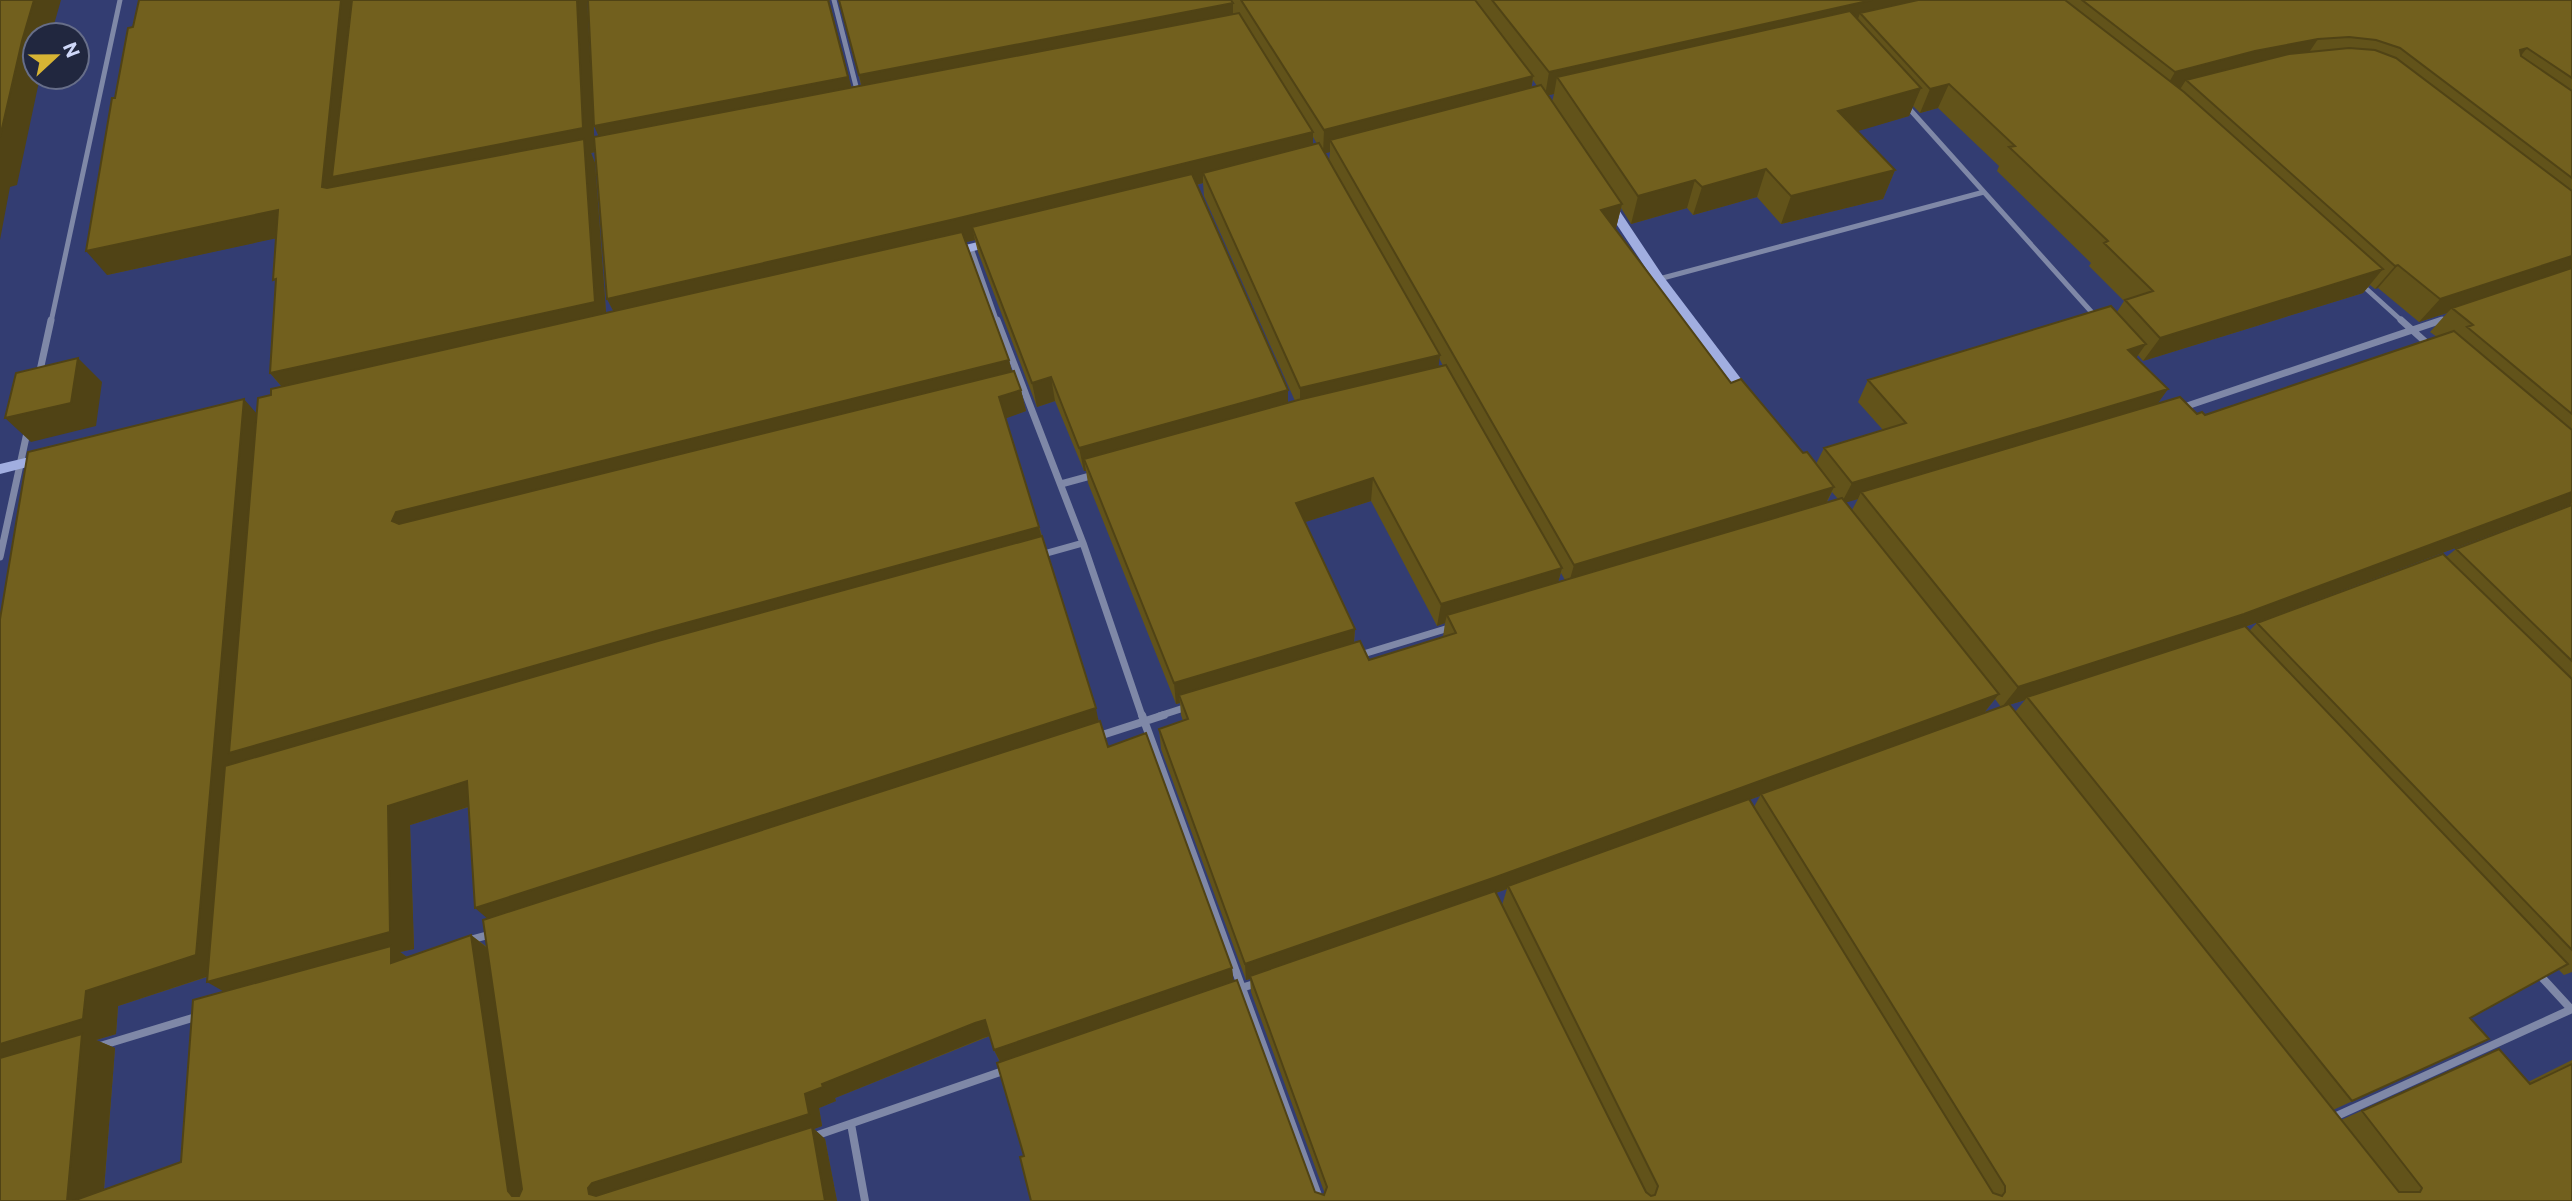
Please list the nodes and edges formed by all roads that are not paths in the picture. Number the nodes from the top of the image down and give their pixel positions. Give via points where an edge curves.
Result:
1 (120, 0) edge
2 (834, 0) edge
3 (1896, 94) edge
4 (862, 107) edge
5 (1600, 191) edge
6 (1984, 192) junction
7 (1011, 238) edge
8 (971, 247) junction
9 (931, 257) edge
10 (2352, 275) edge
11 (1659, 279) junction
12 (2461, 314) edge
13 (2104, 326) edge
14 (2412, 330) junction
15 (2442, 355) edge
16 (37, 383) edge
17 (1020, 386) junction
18 (1007, 389) edge
19 (2178, 409) edge
20 (1761, 412) edge
21 (29, 424) edge
22 (60, 455) edge
23 (20, 464) junction
24 (0, 469) edge
25 (1100, 473) edge
26 (1060, 484) junction
27 (1083, 543) junction
28 (0, 557) edge
29 (1030, 558) edge
30 (1460, 625) edge
31 (1354, 657) edge
32 (1196, 705) edge
33 (1144, 721) junction
34 (1091, 738) edge
35 (456, 944) edge
36 (498, 946) edge
37 (2525, 959) edge
38 (1270, 978) edge
39 (1243, 987) junction
40 (1217, 996) edge
41 (2572, 1009) edge
42 (203, 1015) edge
43 (89, 1049) dead end
44 (1021, 1065) edge
45 (851, 1124) junction
46 (2321, 1130) edge
47 (798, 1141) edge
48 (866, 1201) edge
49 (1320, 1201) edge

1 - 16 street
2 - 4 street
3 - 6 street
5 - 11 street
6 - 11 street
6 - 13 street
7 - 8 street
8 - 9 street
8 - 17 street
10 - 14 street
11 - 20 street
12 - 14 street
14 - 15 street
14 - 19 street
17 - 18 street
17 - 26 street
21 - 23 street
22 - 23 street
23 - 24 street
23 - 28 street
25 - 26 street
26 - 27 street
27 - 29 street
27 - 33 street
30 - 31 street
32 - 33 street
33 - 34 street
33 - 39 street
35 - 36 street via 496,932
37 - 41 street
38 - 39 street
39 - 40 street
39 - 49 street
41 - 46 street
42 - 43 street
44 - 45 street
45 - 47 street
45 - 48 street

